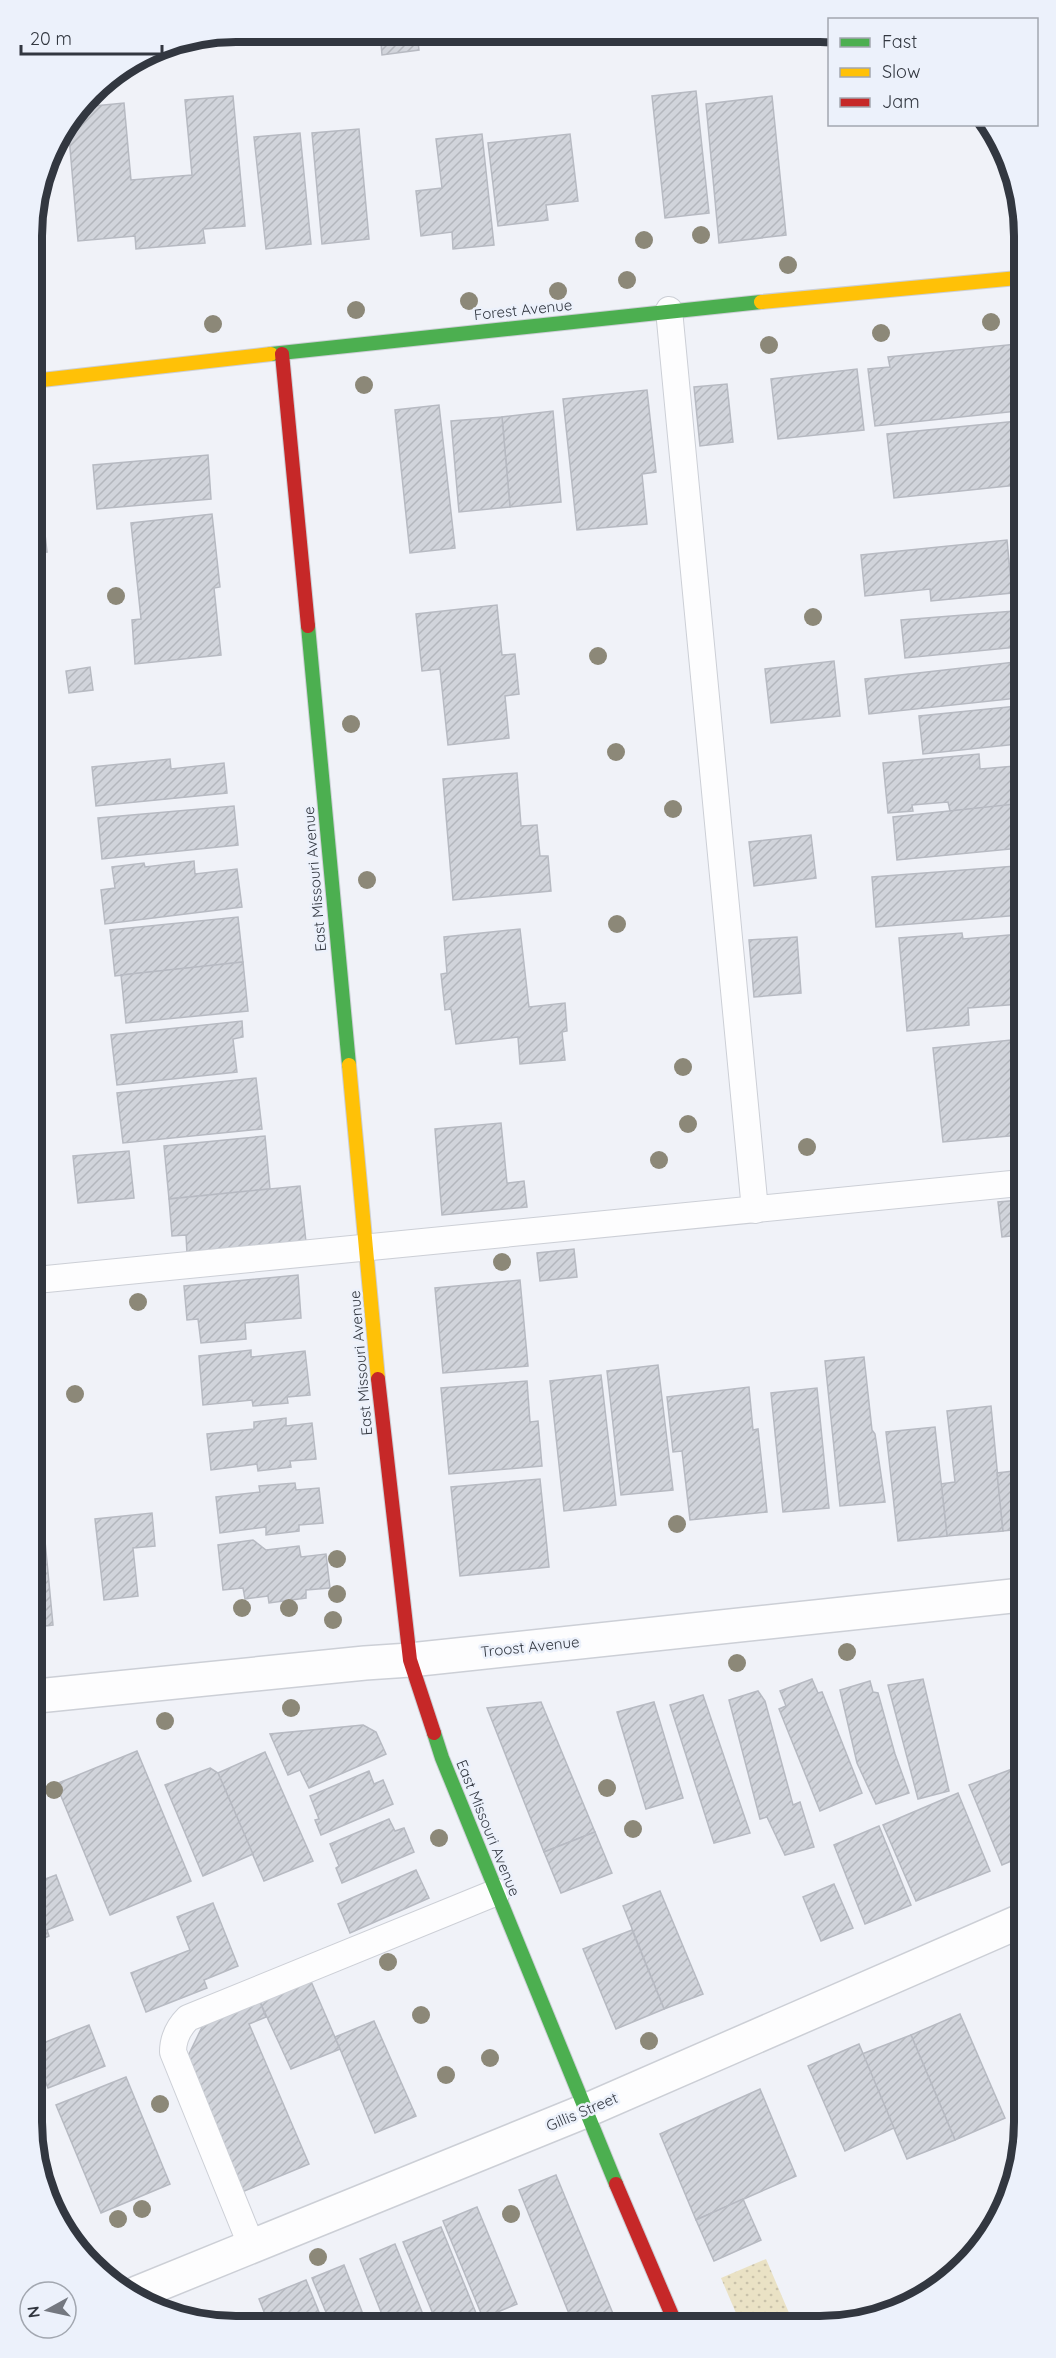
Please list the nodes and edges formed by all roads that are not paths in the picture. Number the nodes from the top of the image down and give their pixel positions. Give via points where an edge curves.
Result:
1 (1014, 278) edge
2 (669, 310) junction
3 (282, 354) junction
4 (42, 380) edge
5 (1014, 1184) edge
6 (755, 1210) junction
7 (367, 1248) junction
8 (42, 1279) edge
9 (1014, 1596) edge
10 (410, 1660) junction
11 (42, 1695) edge
12 (497, 1892) junction
13 (1014, 1924) edge
14 (585, 2111) junction
15 (252, 2247) junction
16 (142, 2291) edge
17 (672, 2316) edge

1 - 2 street, Forest Avenue
2 - 3 street, Forest Avenue
2 - 6 lane
3 - 4 street, Forest Avenue
3 - 7 street, East Missouri Avenue
5 - 6 lane
6 - 7 lane
7 - 8 lane
7 - 10 street, East Missouri Avenue via 386,1460
9 - 10 street, Troost Avenue
10 - 11 street, Troost Avenue
10 - 12 street, East Missouri Avenue via 442,1758
12 - 14 street, East Missouri Avenue
12 - 15 lane via 181,2024 173,2052
13 - 14 street, Gillis Street
14 - 15 street, Gillis Street
14 - 17 street, East Missouri Avenue
15 - 16 street, Gillis Street

